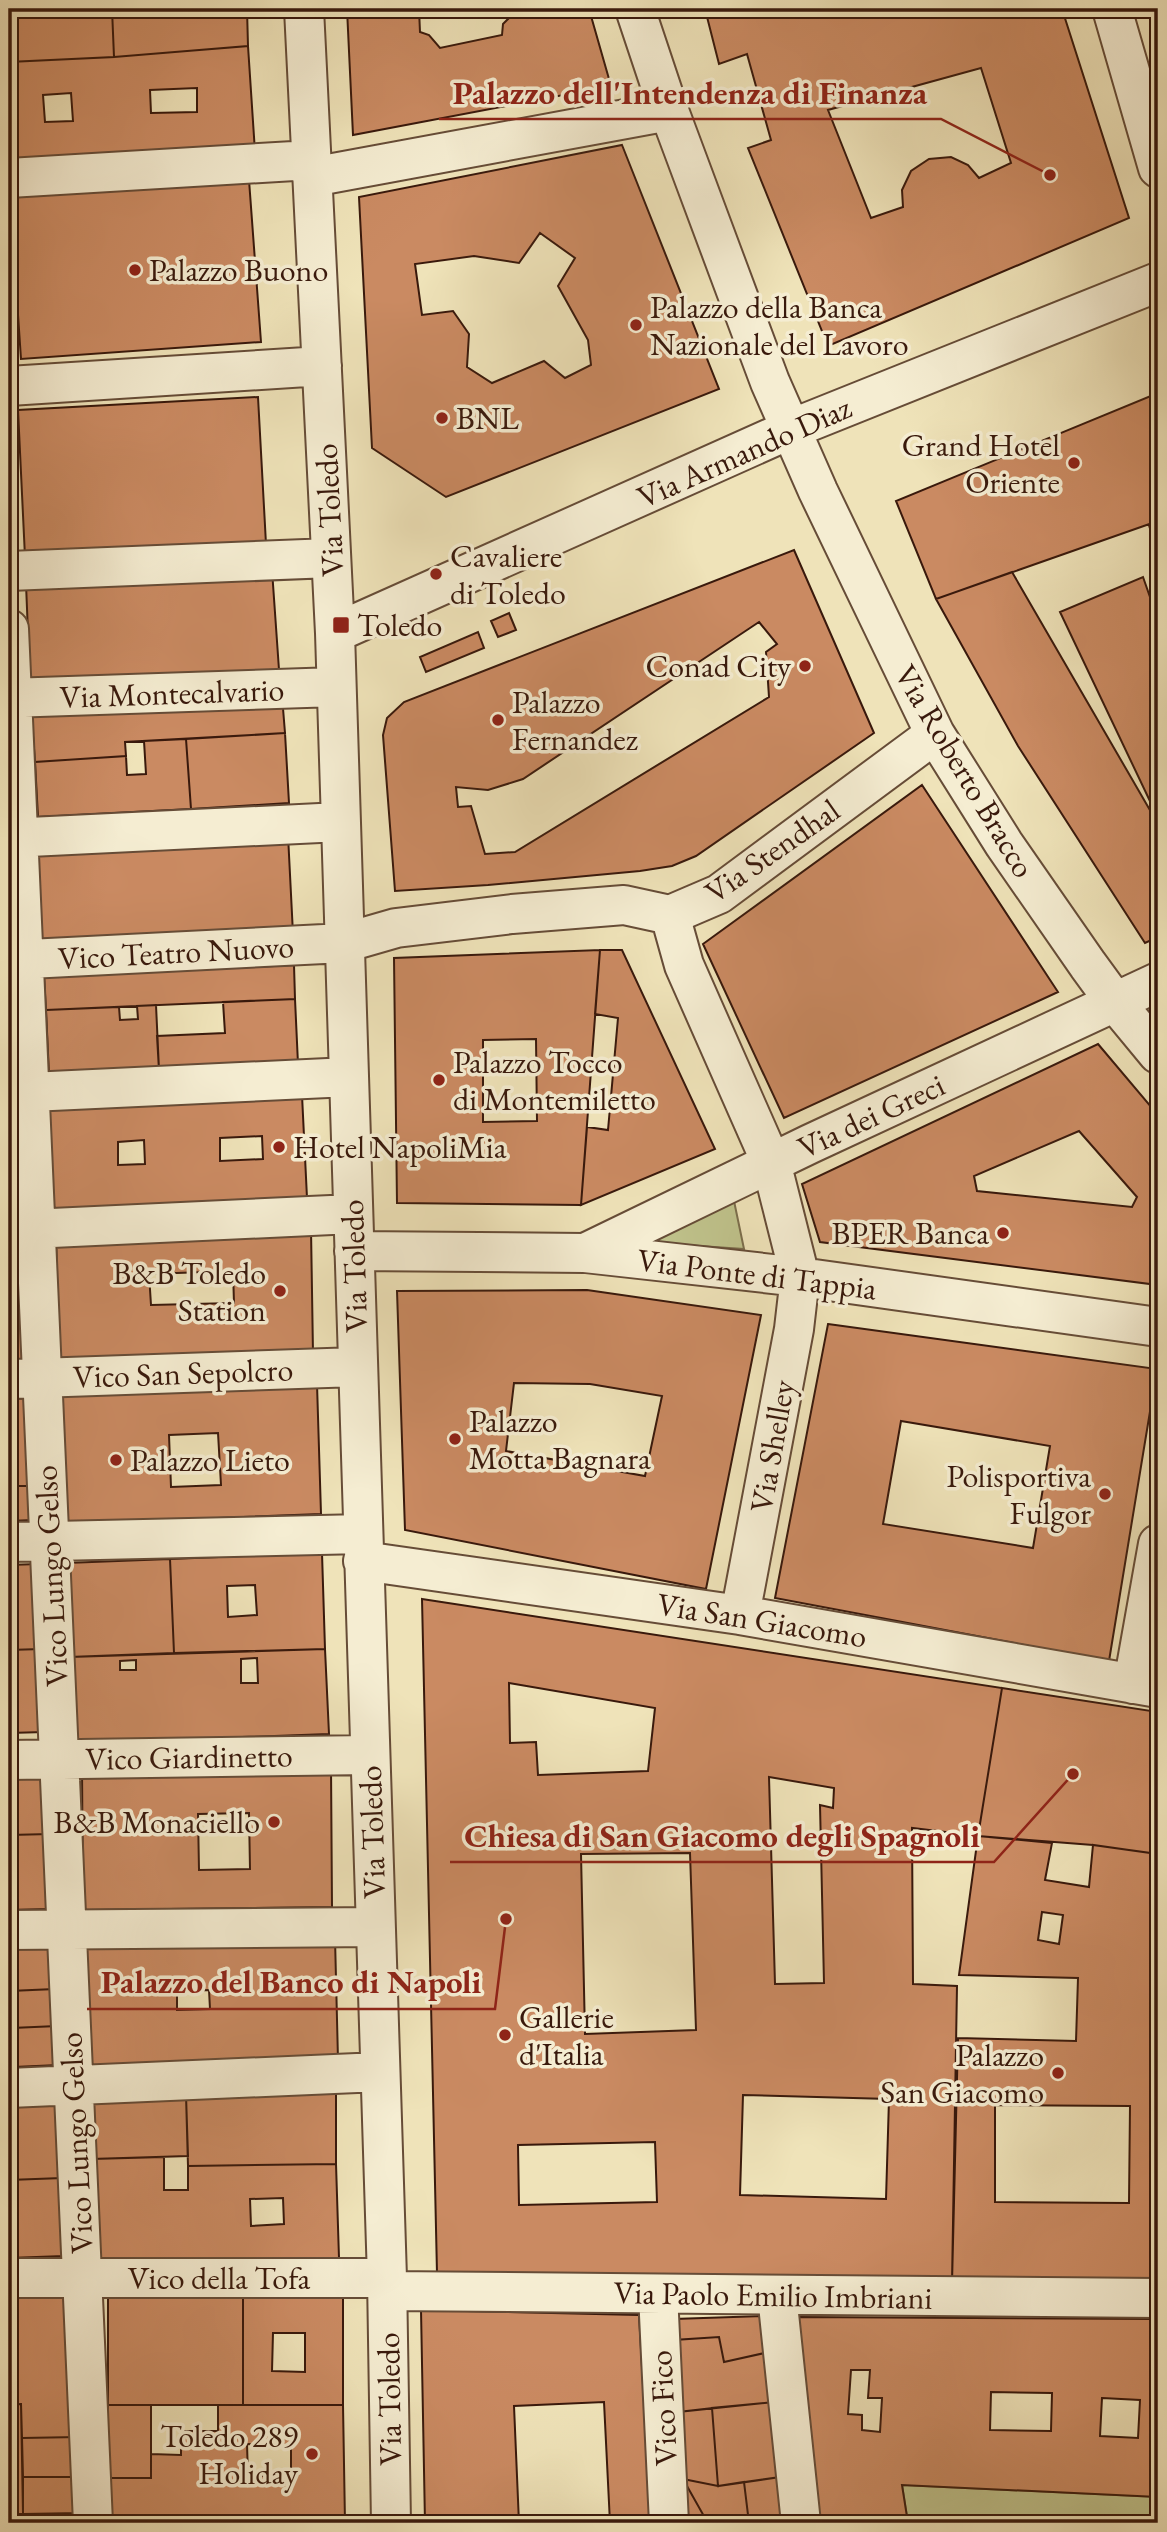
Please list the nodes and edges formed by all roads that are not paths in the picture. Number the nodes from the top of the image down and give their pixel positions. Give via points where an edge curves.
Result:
1 (304, 9) edge
2 (635, 9) edge
3 (1112, 9) edge
4 (669, 111) junction
5 (312, 168) junction
6 (1158, 168) edge
7 (9, 178) edge
8 (1158, 282) edge
9 (322, 366) junction
10 (9, 386) edge
11 (791, 429) junction
12 (331, 558) junction
13 (9, 571) edge
14 (9, 629) edge
15 (335, 633) junction
16 (336, 687) junction
17 (10, 698) edge
18 (935, 734) junction
19 (340, 822) junction
20 (13, 838) edge
21 (670, 915) junction
22 (344, 943) junction
23 (16, 960) edge
24 (1158, 982) edge
25 (1115, 1002) junction
26 (1158, 1054) edge
27 (349, 1077) junction
28 (19, 1093) edge
29 (771, 1162) junction
30 (22, 1229) edge
31 (353, 1232) junction
32 (585, 1253) junction
33 (800, 1277) junction
34 (1158, 1327) edge
35 (357, 1367) junction
36 (25, 1378) edge
37 (9, 1542) edge
38 (49, 1542) junction
39 (1158, 1544) edge
40 (363, 1548) junction
41 (740, 1615) junction
42 (1146, 1686) edge
43 (370, 1755) junction
44 (59, 1759) junction
45 (9, 1760) edge
46 (375, 1927) junction
47 (66, 1929) junction
48 (9, 1930) edge
49 (380, 2072) junction
50 (73, 2086) junction
51 (9, 2088) edge
52 (9, 2278) edge
53 (82, 2278) junction
54 (387, 2284) junction
55 (658, 2294) junction
56 (777, 2295) junction
57 (1158, 2298) edge
58 (93, 2523) edge
59 (391, 2523) edge
60 (669, 2523) edge
61 (801, 2523) edge

1 - 5 street, Via Toledo
2 - 4 street, Via Roberto Bracco
3 - 6 street
4 - 5 street
4 - 11 street, Via Roberto Bracco
5 - 7 street
5 - 9 street, Via Toledo
8 - 11 street, Via Armando Diaz
9 - 10 street
9 - 12 street, Via Toledo
11 - 15 street, Via Armando Diaz
11 - 18 street, Via Roberto Bracco
12 - 13 street
12 - 15 street, Via Toledo
14 - 17 street, Vico Lungo Gelso
15 - 16 street, Via Toledo
16 - 17 street, Via Montecalvario
16 - 19 street, Via Toledo
17 - 20 street, Vico Lungo Gelso
18 - 21 street, Via Stendhal via 719,894
18 - 25 street, Via Roberto Bracco via 1004,844
19 - 20 street
19 - 22 street, Via Toledo
20 - 23 street, Vico Lungo Gelso
21 - 22 street, Via Stendhal via 624,905 512,914 396,928
21 - 29 street via 684,965
22 - 23 street, Vico Teatro Nuovo
22 - 27 street, Via Toledo
23 - 28 street, Vico Lungo Gelso
24 - 25 street, Via dei Greci
25 - 26 street, Via Roberto Bracco
25 - 29 street, Via dei Greci
27 - 28 street
27 - 31 street, Via Toledo
28 - 30 street, Vico Lungo Gelso
29 - 32 street, Via dei Greci
29 - 33 street
30 - 31 street, Via Ponte di Tappia
30 - 36 street, Vico Lungo Gelso
31 - 32 street, Via Ponte di Tappia
31 - 35 street, Via Toledo
32 - 33 street, Via Ponte di Tappia
33 - 34 street, Via Ponte di Tappia
33 - 41 street, Via Shelley
35 - 36 street, Vico San Sepolcro
35 - 40 street, Via Toledo
36 - 38 street, Vico Lungo Gelso
37 - 38 street, Via San Giacomo
38 - 40 street, Via San Giacomo
38 - 44 street, Vico Lungo Gelso
39 - 42 street
40 - 41 street, Via San Giacomo
40 - 43 street, Via Toledo
41 - 42 street, Via San Giacomo
43 - 44 street, Vico Giardinetto
43 - 46 street, Via Toledo
44 - 45 street, Vico Giardinetto
44 - 47 street, Vico Lungo Gelso
46 - 47 street
46 - 49 street, Via Toledo
47 - 48 street
47 - 50 street, Vico Lungo Gelso
49 - 50 street
49 - 54 street, Via Toledo
50 - 51 street
50 - 53 street, Vico Lungo Gelso
52 - 53 street, Vico della Tofa
53 - 54 street, Vico della Tofa
53 - 58 street, Vico Lungo Gelso
54 - 55 street, Via Paolo Emilio Imbriani
54 - 59 street, Via Toledo
55 - 56 street, Via Paolo Emilio Imbriani
55 - 60 street, Vico Fico
56 - 57 street, Via Paolo Emilio Imbriani
56 - 61 street

